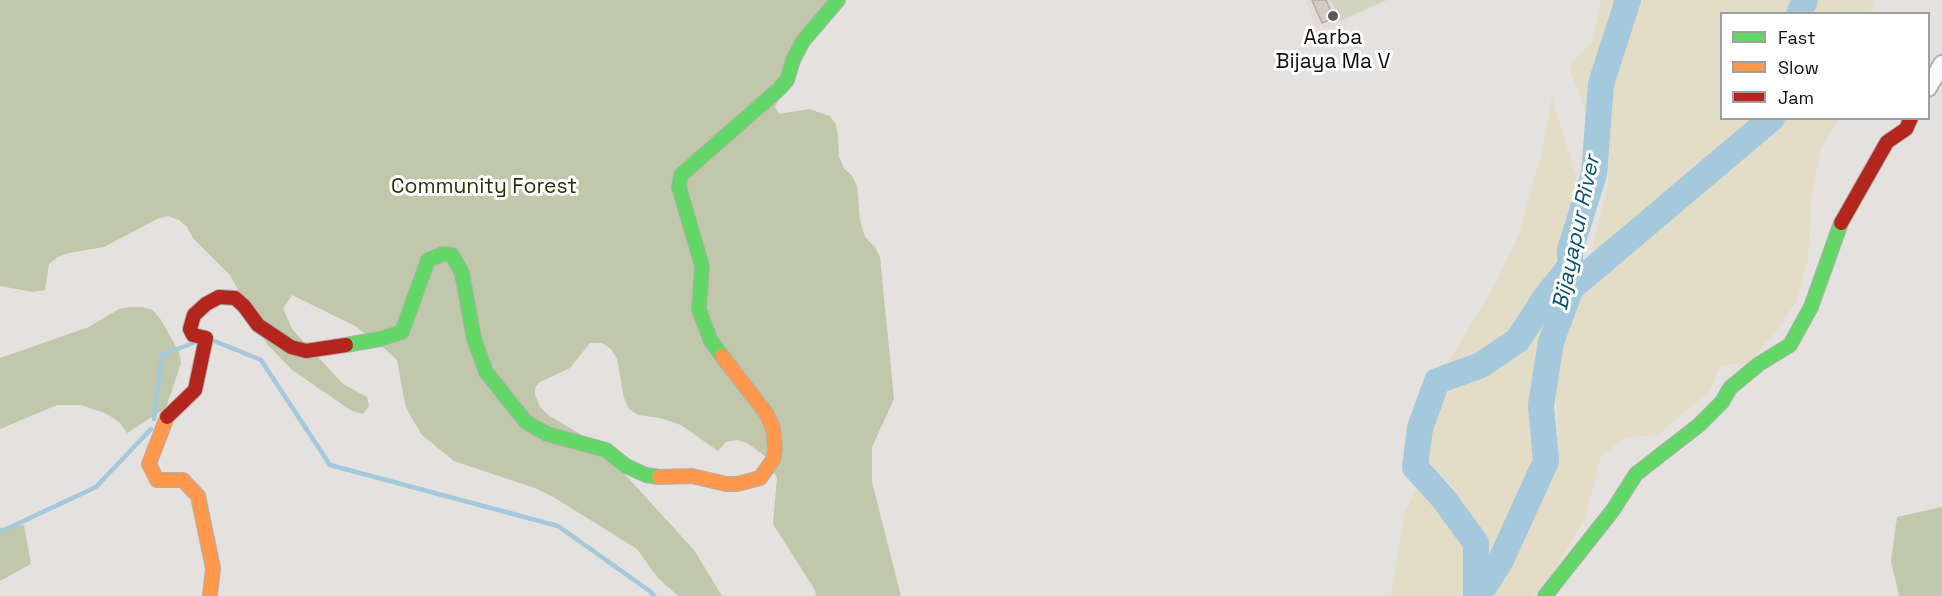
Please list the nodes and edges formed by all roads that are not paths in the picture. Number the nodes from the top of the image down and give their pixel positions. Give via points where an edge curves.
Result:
1 (838, 0) edge
2 (1942, 64) edge
3 (1930, 86) edge
4 (1910, 120) edge
5 (210, 596) edge
6 (1545, 596) edge

1 - 5 street via 803,41 787,80 681,175 679,187 702,267 702,321 711,341 766,413 773,428 773,460 760,478 726,484 692,476 646,475 606,450 536,428 518,414 486,372 474,339 462,273 452,255 428,260 402,332 333,347 306,351 291,347 258,325 234,298 219,297 194,315 190,329 193,335 206,338 195,390 165,419 149,465 157,480 183,480 198,496 213,568
2 - 3 street
4 - 6 street via 1906,129 1887,142 1842,221 1811,307 1790,345 1730,388 1699,425 1636,474 1613,510

